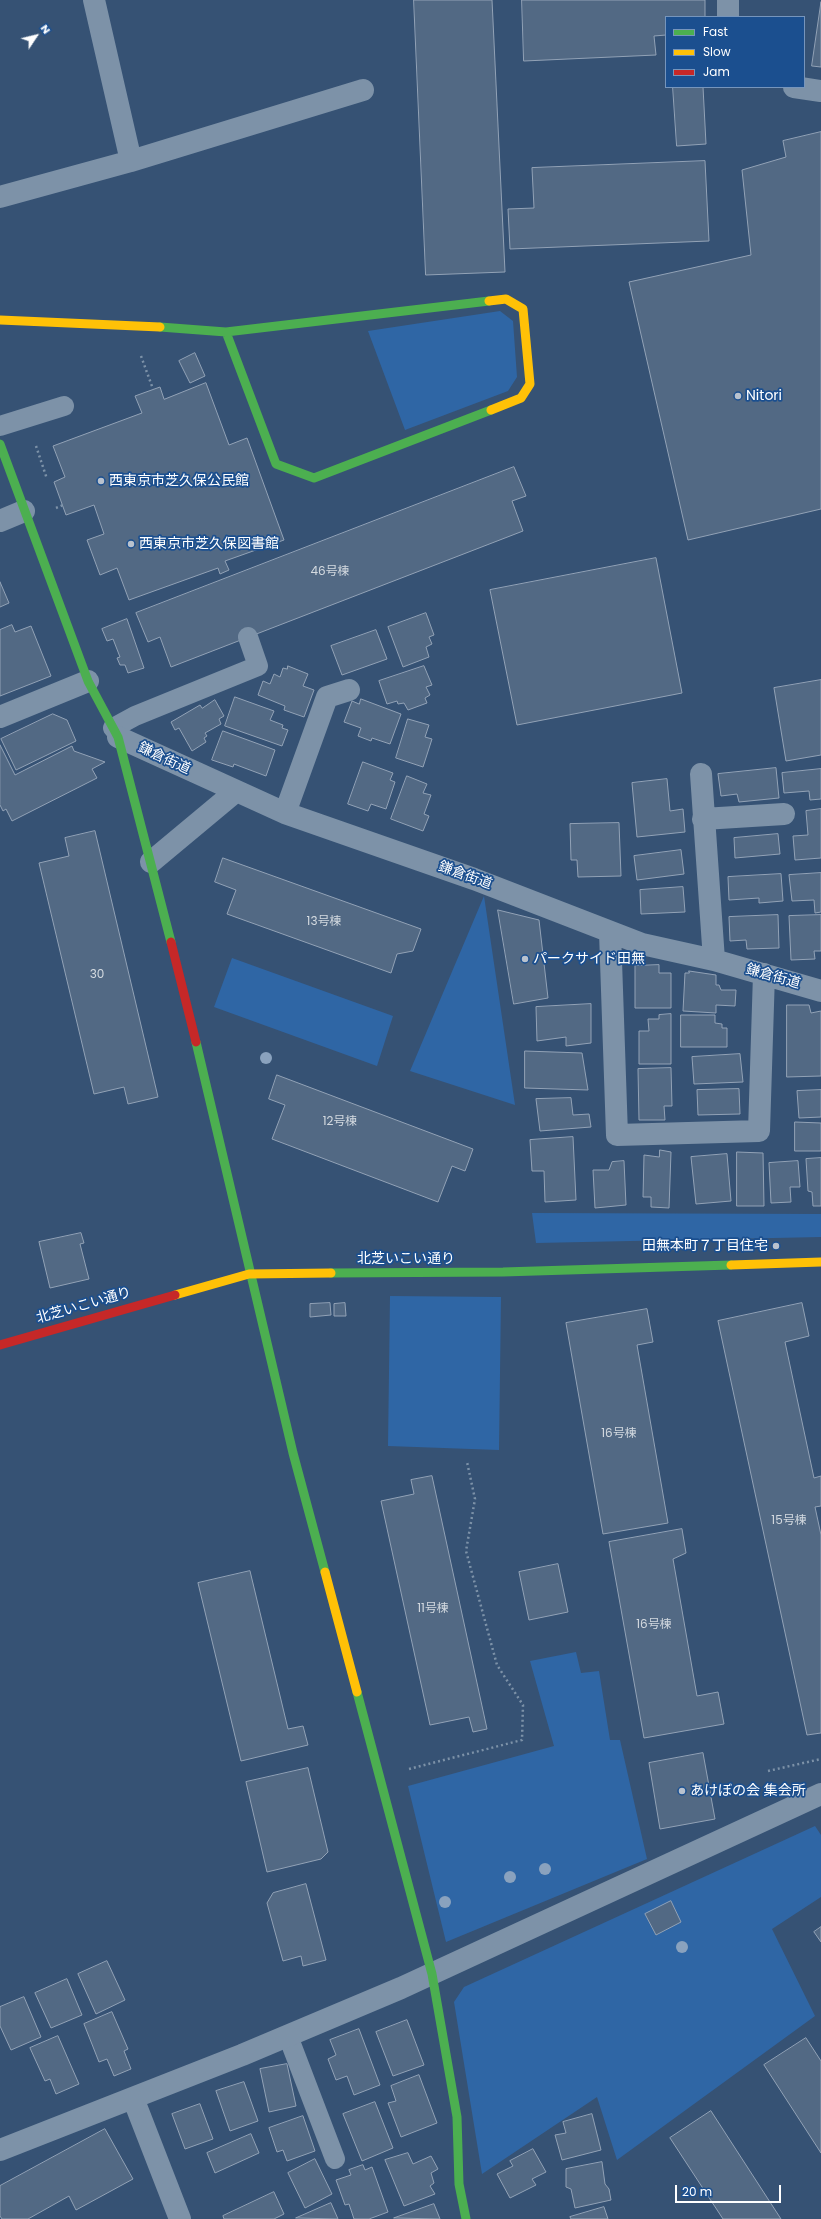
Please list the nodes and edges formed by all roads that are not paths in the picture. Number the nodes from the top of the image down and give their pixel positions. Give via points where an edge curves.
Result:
1 (94, 0) edge
2 (728, 0) edge
3 (728, 16) edge
4 (801, 88) edge
5 (363, 90) dead end
6 (821, 91) edge
7 (131, 161) junction
8 (0, 197) edge
9 (0, 320) edge
10 (226, 332) junction
11 (64, 406) dead end
12 (0, 426) edge
13 (0, 444) edge
14 (24, 511) junction
15 (0, 521) edge
16 (248, 637) dead end
17 (88, 681) junction
18 (349, 690) dead end
19 (0, 717) edge
20 (116, 732) junction
21 (701, 774) dead end
22 (235, 792) junction
23 (285, 813) junction
24 (784, 814) dead end
25 (703, 819) junction
26 (151, 862) junction
27 (610, 932) junction
28 (714, 960) junction
29 (764, 974) junction
30 (821, 991) edge
31 (821, 1262) edge
32 (249, 1274) junction
33 (0, 1345) edge
34 (821, 1794) edge
35 (432, 1974) junction
36 (288, 2036) junction
37 (133, 2098) junction
38 (0, 2150) edge
39 (335, 2159) dead end
40 (180, 2219) edge
41 (466, 2219) edge

1 - 7 street
2 - 3 street
4 - 6 street
5 - 7 street
7 - 8 street
9 - 10 street via 127,324
10 - 10 street via 506,298 523,309 530,384 521,398 314,478 276,464
11 - 12 lane
13 - 14 street
14 - 15 street
14 - 17 street
16 - 20 lane via 258,666 135,716
17 - 19 street
17 - 20 street
18 - 23 street via 327,697
20 - 22 street, 鎌倉街道
20 - 26 street
21 - 25 street
22 - 23 street, 鎌倉街道
22 - 26 street
23 - 27 street, 鎌倉街道 via 474,879
24 - 25 street
25 - 28 street
26 - 32 street
27 - 28 street, 鎌倉街道 via 642,944
27 - 29 street via 617,1135 759,1131
28 - 29 street, 鎌倉街道
29 - 30 street, 鎌倉街道
31 - 32 street, 北芝いこい通り via 503,1272
32 - 33 street, 北芝いこい通り
32 - 35 street via 293,1454
34 - 35 street
35 - 36 street
35 - 41 street via 457,2117 459,2184
36 - 37 street
36 - 39 lane
37 - 38 street
37 - 40 street

